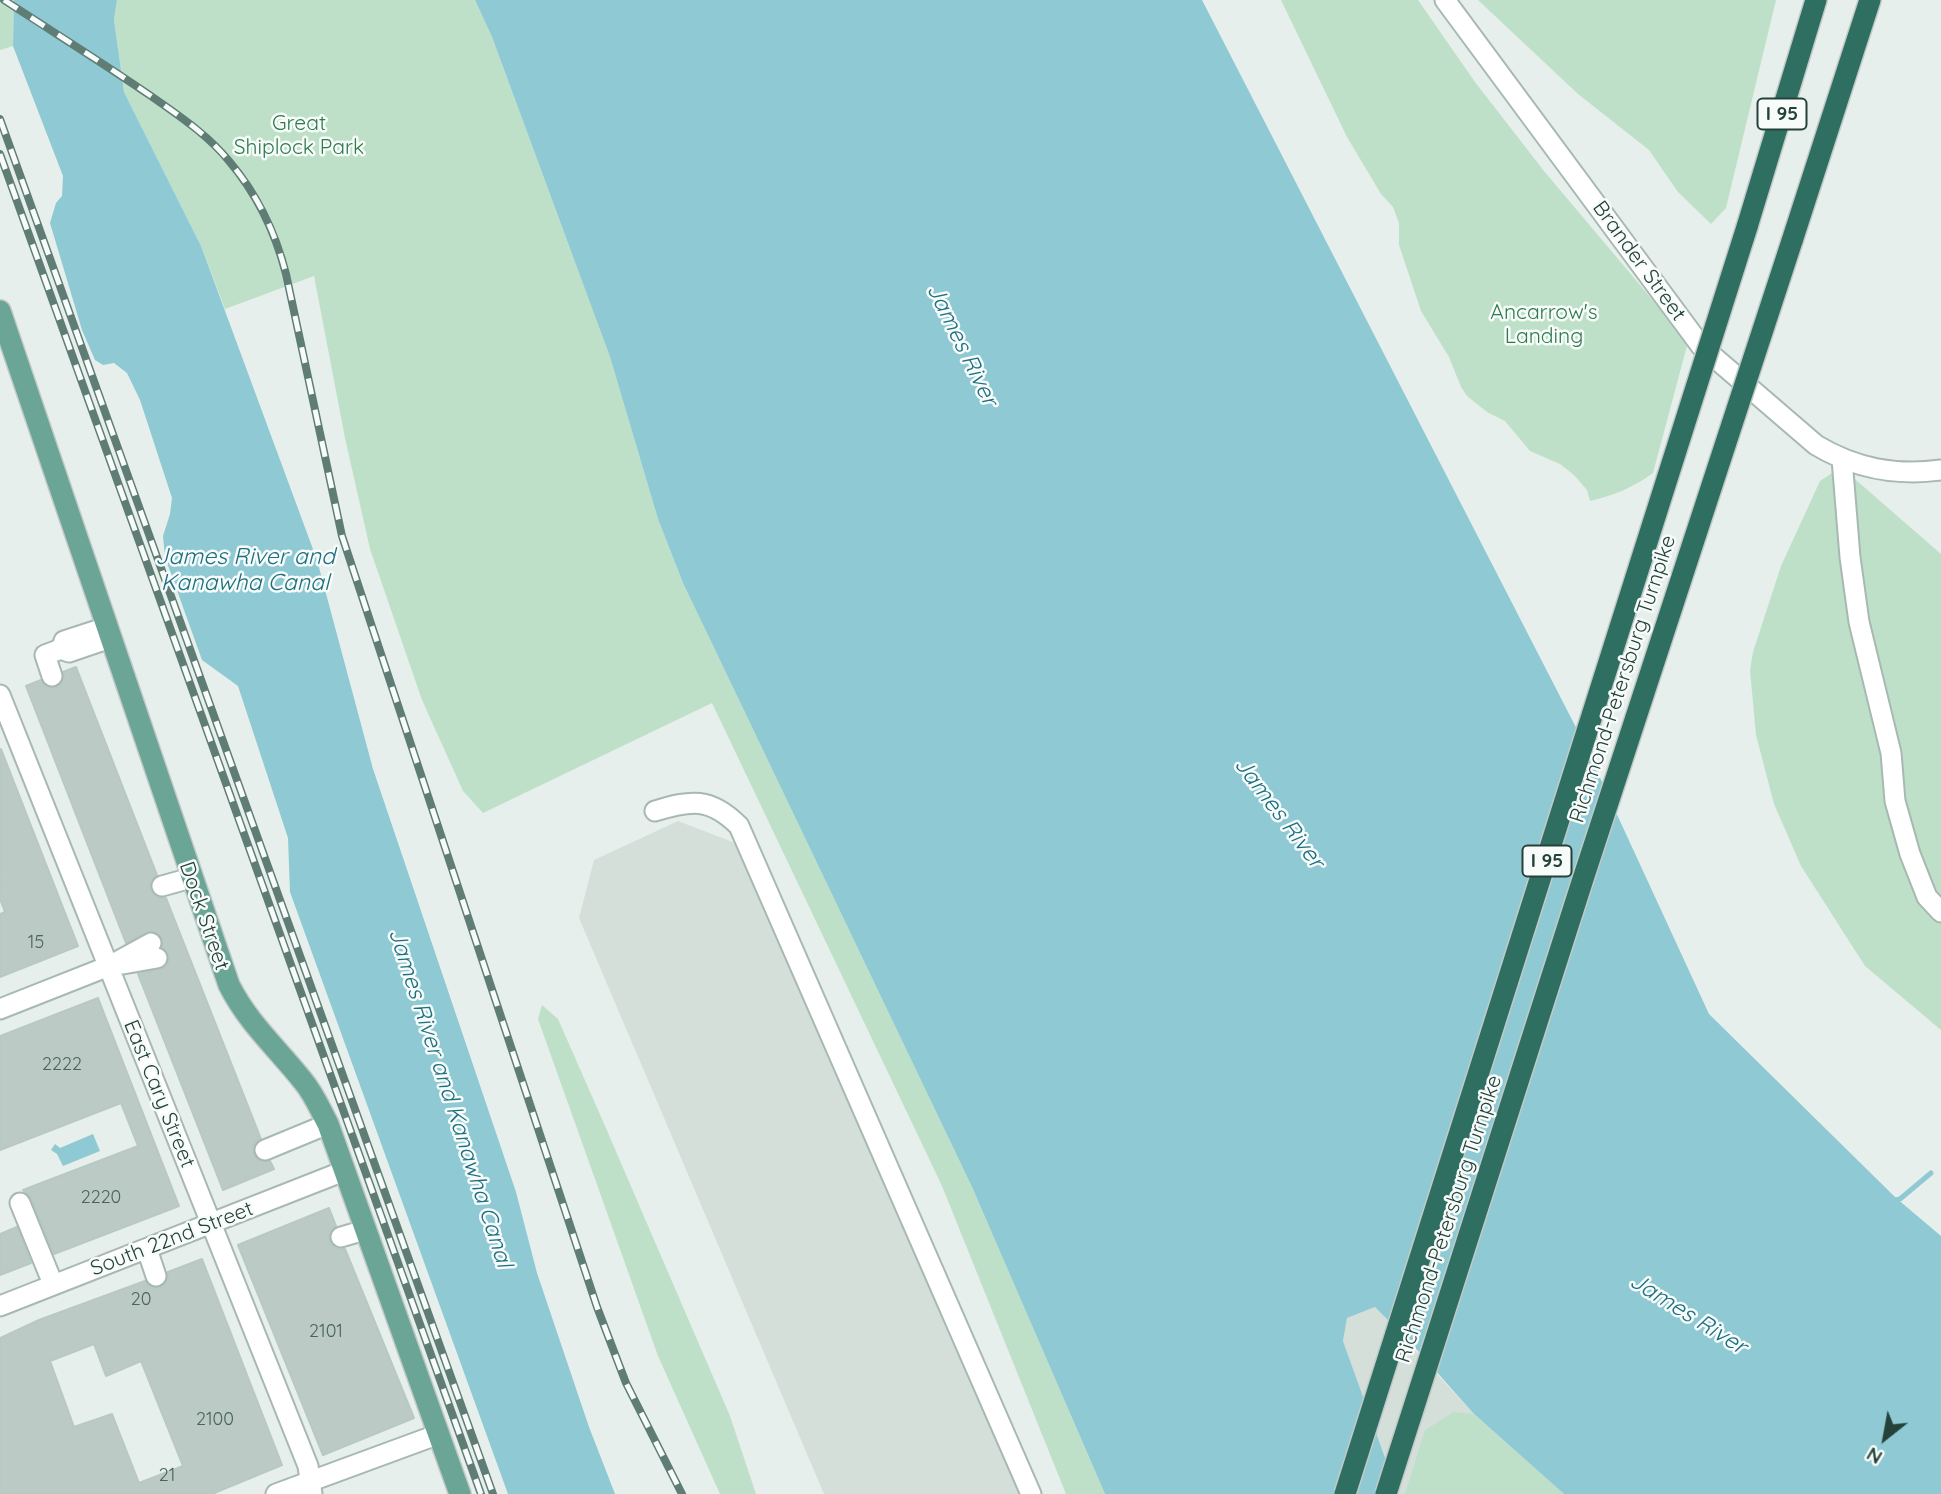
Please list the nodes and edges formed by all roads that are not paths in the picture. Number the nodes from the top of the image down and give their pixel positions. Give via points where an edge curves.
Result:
1 (1445, 0) edge
2 (1816, 0) edge
3 (1870, 0) edge
4 (1882, 0) edge
5 (1822, 150) junction
6 (0, 311) edge
7 (1842, 459) junction
8 (1941, 470) edge
9 (108, 632) junction
10 (52, 676) dead end
11 (1, 702) edge
12 (654, 811) dead end
13 (191, 878) junction
14 (162, 886) dead end
15 (1941, 912) edge
16 (154, 951) dead end
17 (108, 966) junction
18 (0, 1009) edge
19 (328, 1124) junction
20 (265, 1150) dead end
21 (344, 1171) junction
22 (20, 1203) dead end
23 (212, 1224) junction
24 (365, 1230) junction
25 (341, 1237) dead end
26 (147, 1249) junction
27 (156, 1276) dead end
28 (53, 1284) junction
29 (0, 1306) edge
30 (439, 1434) junction
31 (312, 1487) edge
32 (276, 1494) edge
33 (460, 1494) edge
34 (1031, 1494) edge
35 (1345, 1494) edge
36 (1386, 1494) edge

1 - 7 street, Brander Street via 1701,346 1816,445
2 - 35 highway, Richmond-Petersburg Turnpike / I 95, bridge
3 - 5 highway, Richmond-Petersburg Turnpike / I 95
4 - 5 highway
5 - 36 highway, Richmond-Petersburg Turnpike / I 95, bridge
6 - 9 main road, Dock Street
7 - 8 street, Brander Street via 1879,470
7 - 15 street via 1859,622 1891,753 1895,801 1927,897
9 - 10 street via 69,652 61,649 45,655
9 - 13 main road, Dock Street
11 - 17 street, East Cary Street
12 - 34 street via 685,802 708,804 725,812 744,834
13 - 14 street
13 - 19 main road, Dock Street via 240,1007 303,1080
16 - 17 street
17 - 18 street
17 - 23 street, East Cary Street
19 - 20 street
19 - 21 main road, Dock Street
21 - 23 street, South 22nd Street
21 - 24 main road, Dock Street
22 - 28 street
23 - 26 street, South 22nd Street
23 - 31 street, East Cary Street via 308,1466
24 - 25 street
24 - 30 main road, Dock Street
26 - 27 street
26 - 28 street, South 22nd Street
28 - 29 street, South 22nd Street
30 - 31 street
30 - 33 main road, Dock Street
31 - 32 street

